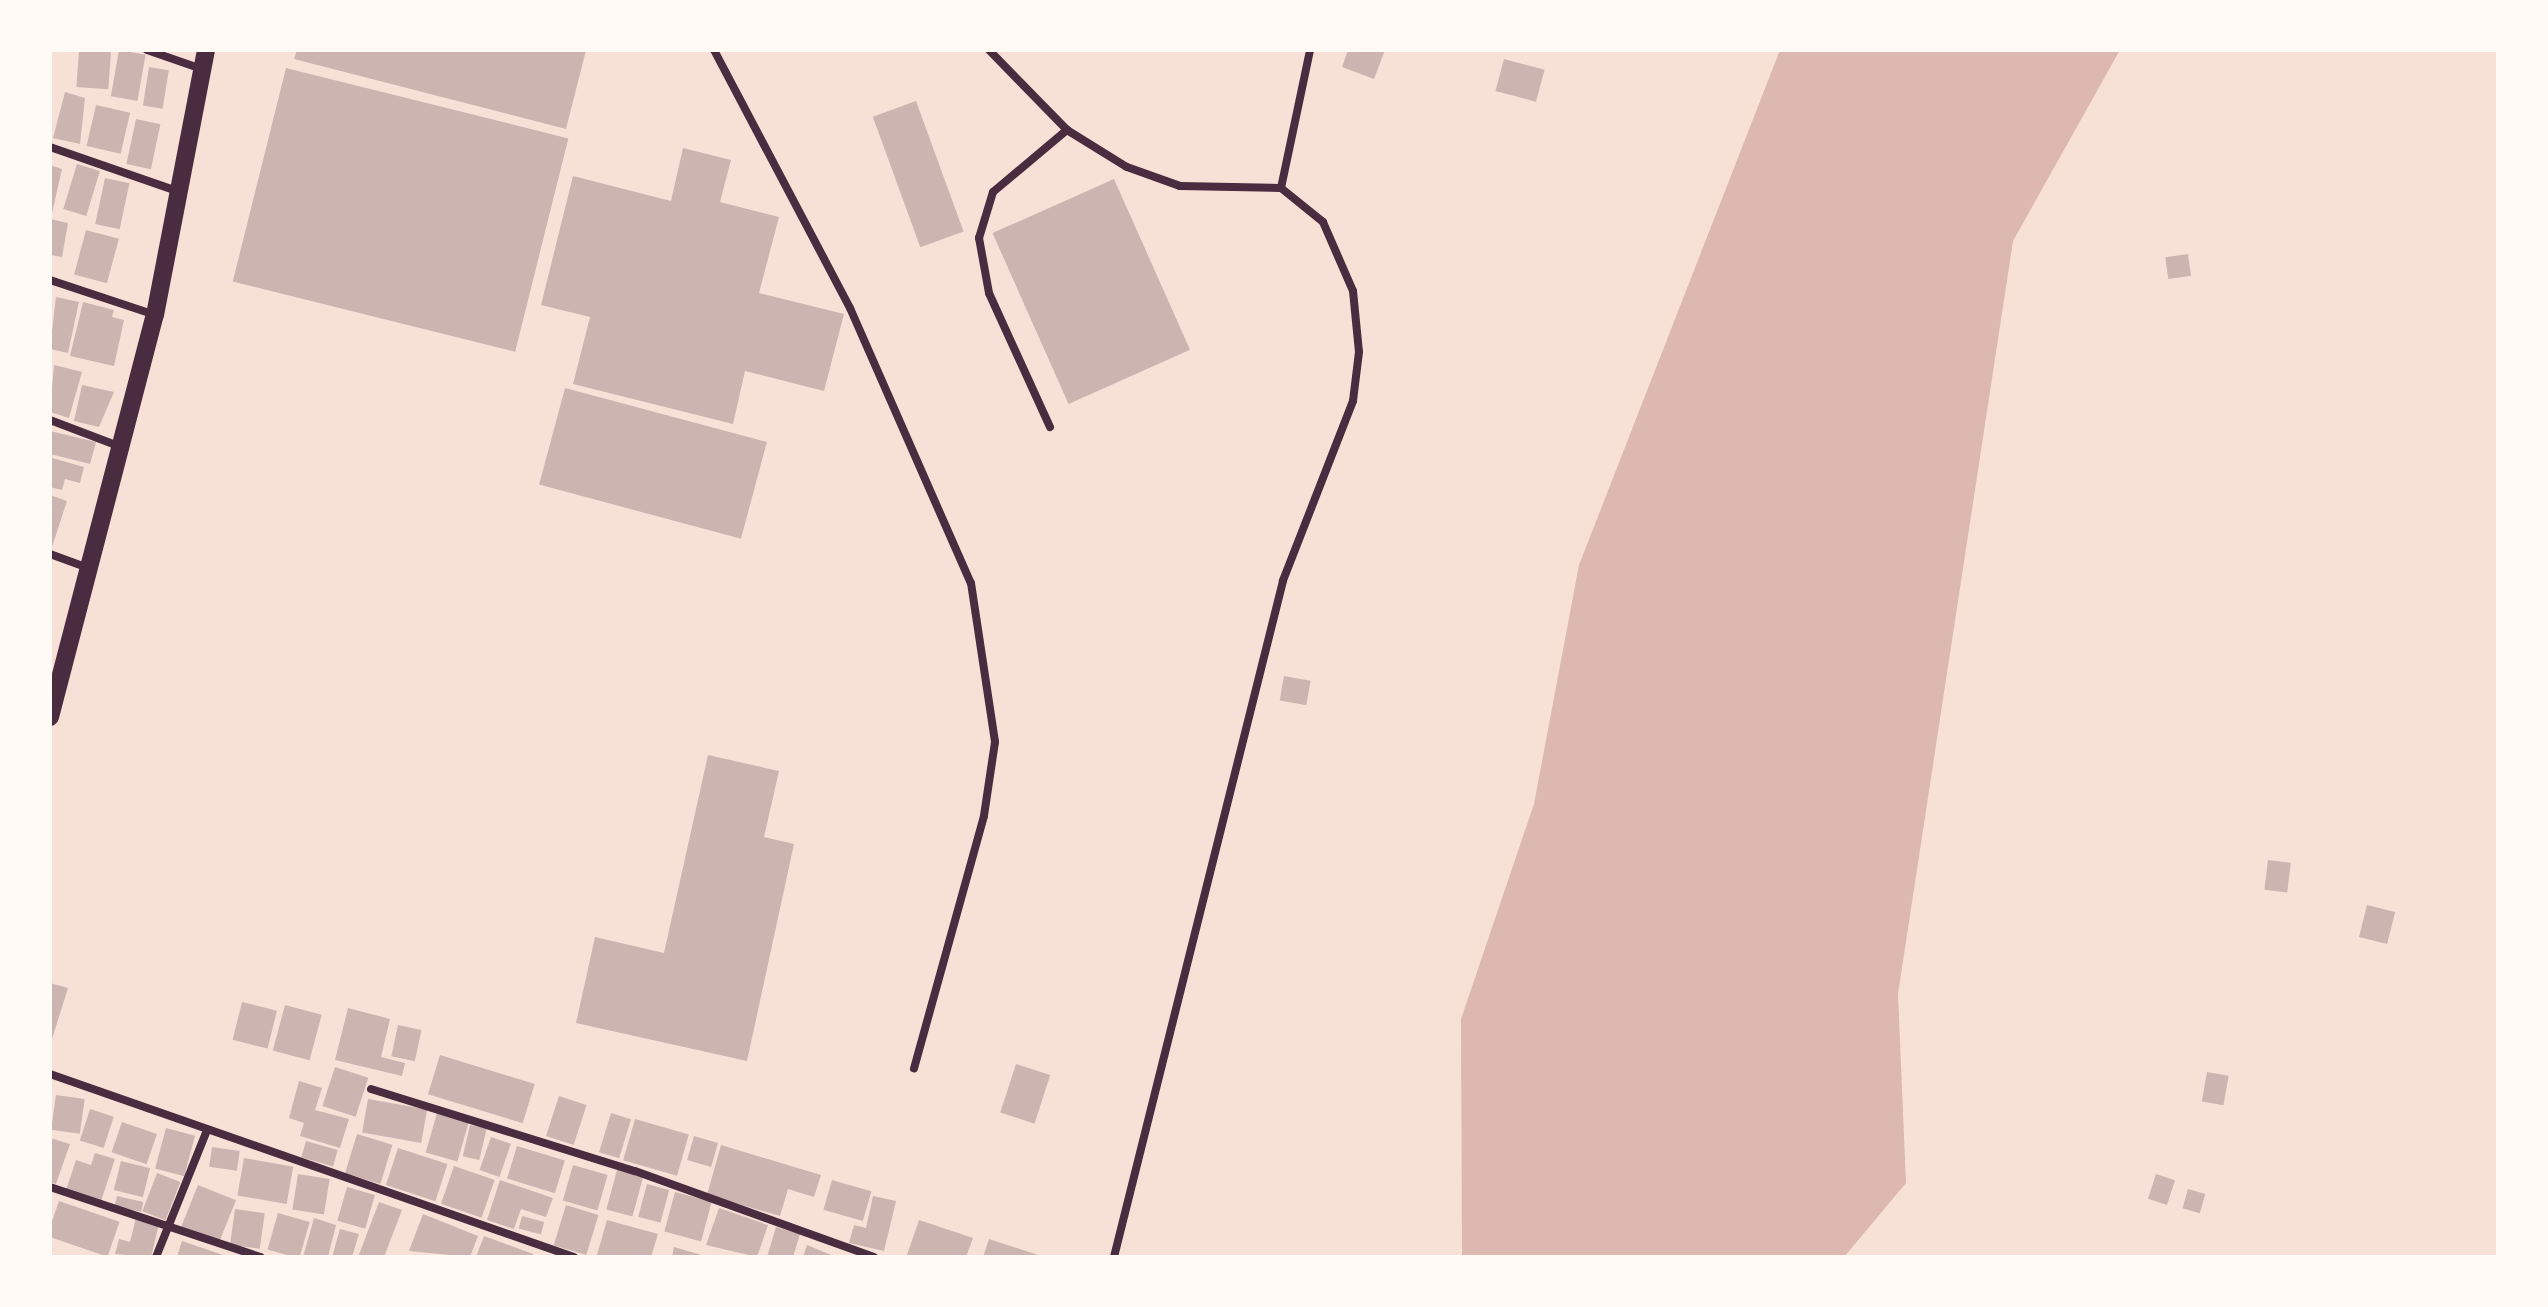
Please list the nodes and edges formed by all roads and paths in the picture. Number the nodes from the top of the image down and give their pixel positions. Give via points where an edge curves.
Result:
1 (147, 50) edge
2 (714, 50) edge
3 (990, 50) edge
4 (1310, 50) edge
5 (204, 60) edge
6 (1067, 130) junction
7 (50, 147) edge
8 (1281, 188) junction
9 (177, 191) junction
10 (50, 280) edge
11 (155, 315) junction
12 (50, 420) edge
13 (1050, 426) dead end
14 (123, 448) junction
15 (50, 554) edge
16 (92, 570) junction
17 (55, 685) edge
18 (50, 718) edge
19 (914, 1068) dead end
20 (50, 1074) edge
21 (371, 1089) dead end
22 (206, 1130) junction
23 (50, 1187) edge
24 (168, 1225) junction
25 (156, 1257) edge
26 (261, 1257) edge
27 (574, 1257) edge
28 (874, 1257) edge
29 (1114, 1257) edge

1 - 5 lane
2 - 19 lane via 850,308 971,583 996,742 984,816
3 - 6 lane
4 - 8 lane
5 - 9 street
6 - 8 lane via 1127,167 1180,186
6 - 13 lane via 993,192 980,238 988,293
7 - 9 lane
8 - 29 lane via 1324,222 1352,292 1359,352 1353,401 1283,581
9 - 11 street
10 - 11 lane
11 - 14 street
12 - 14 lane
14 - 16 street
15 - 16 lane
16 - 17 street
17 - 18 street
20 - 22 lane
21 - 28 lane via 635,1170
22 - 24 lane
22 - 27 lane
23 - 24 lane
24 - 25 lane
24 - 26 lane

